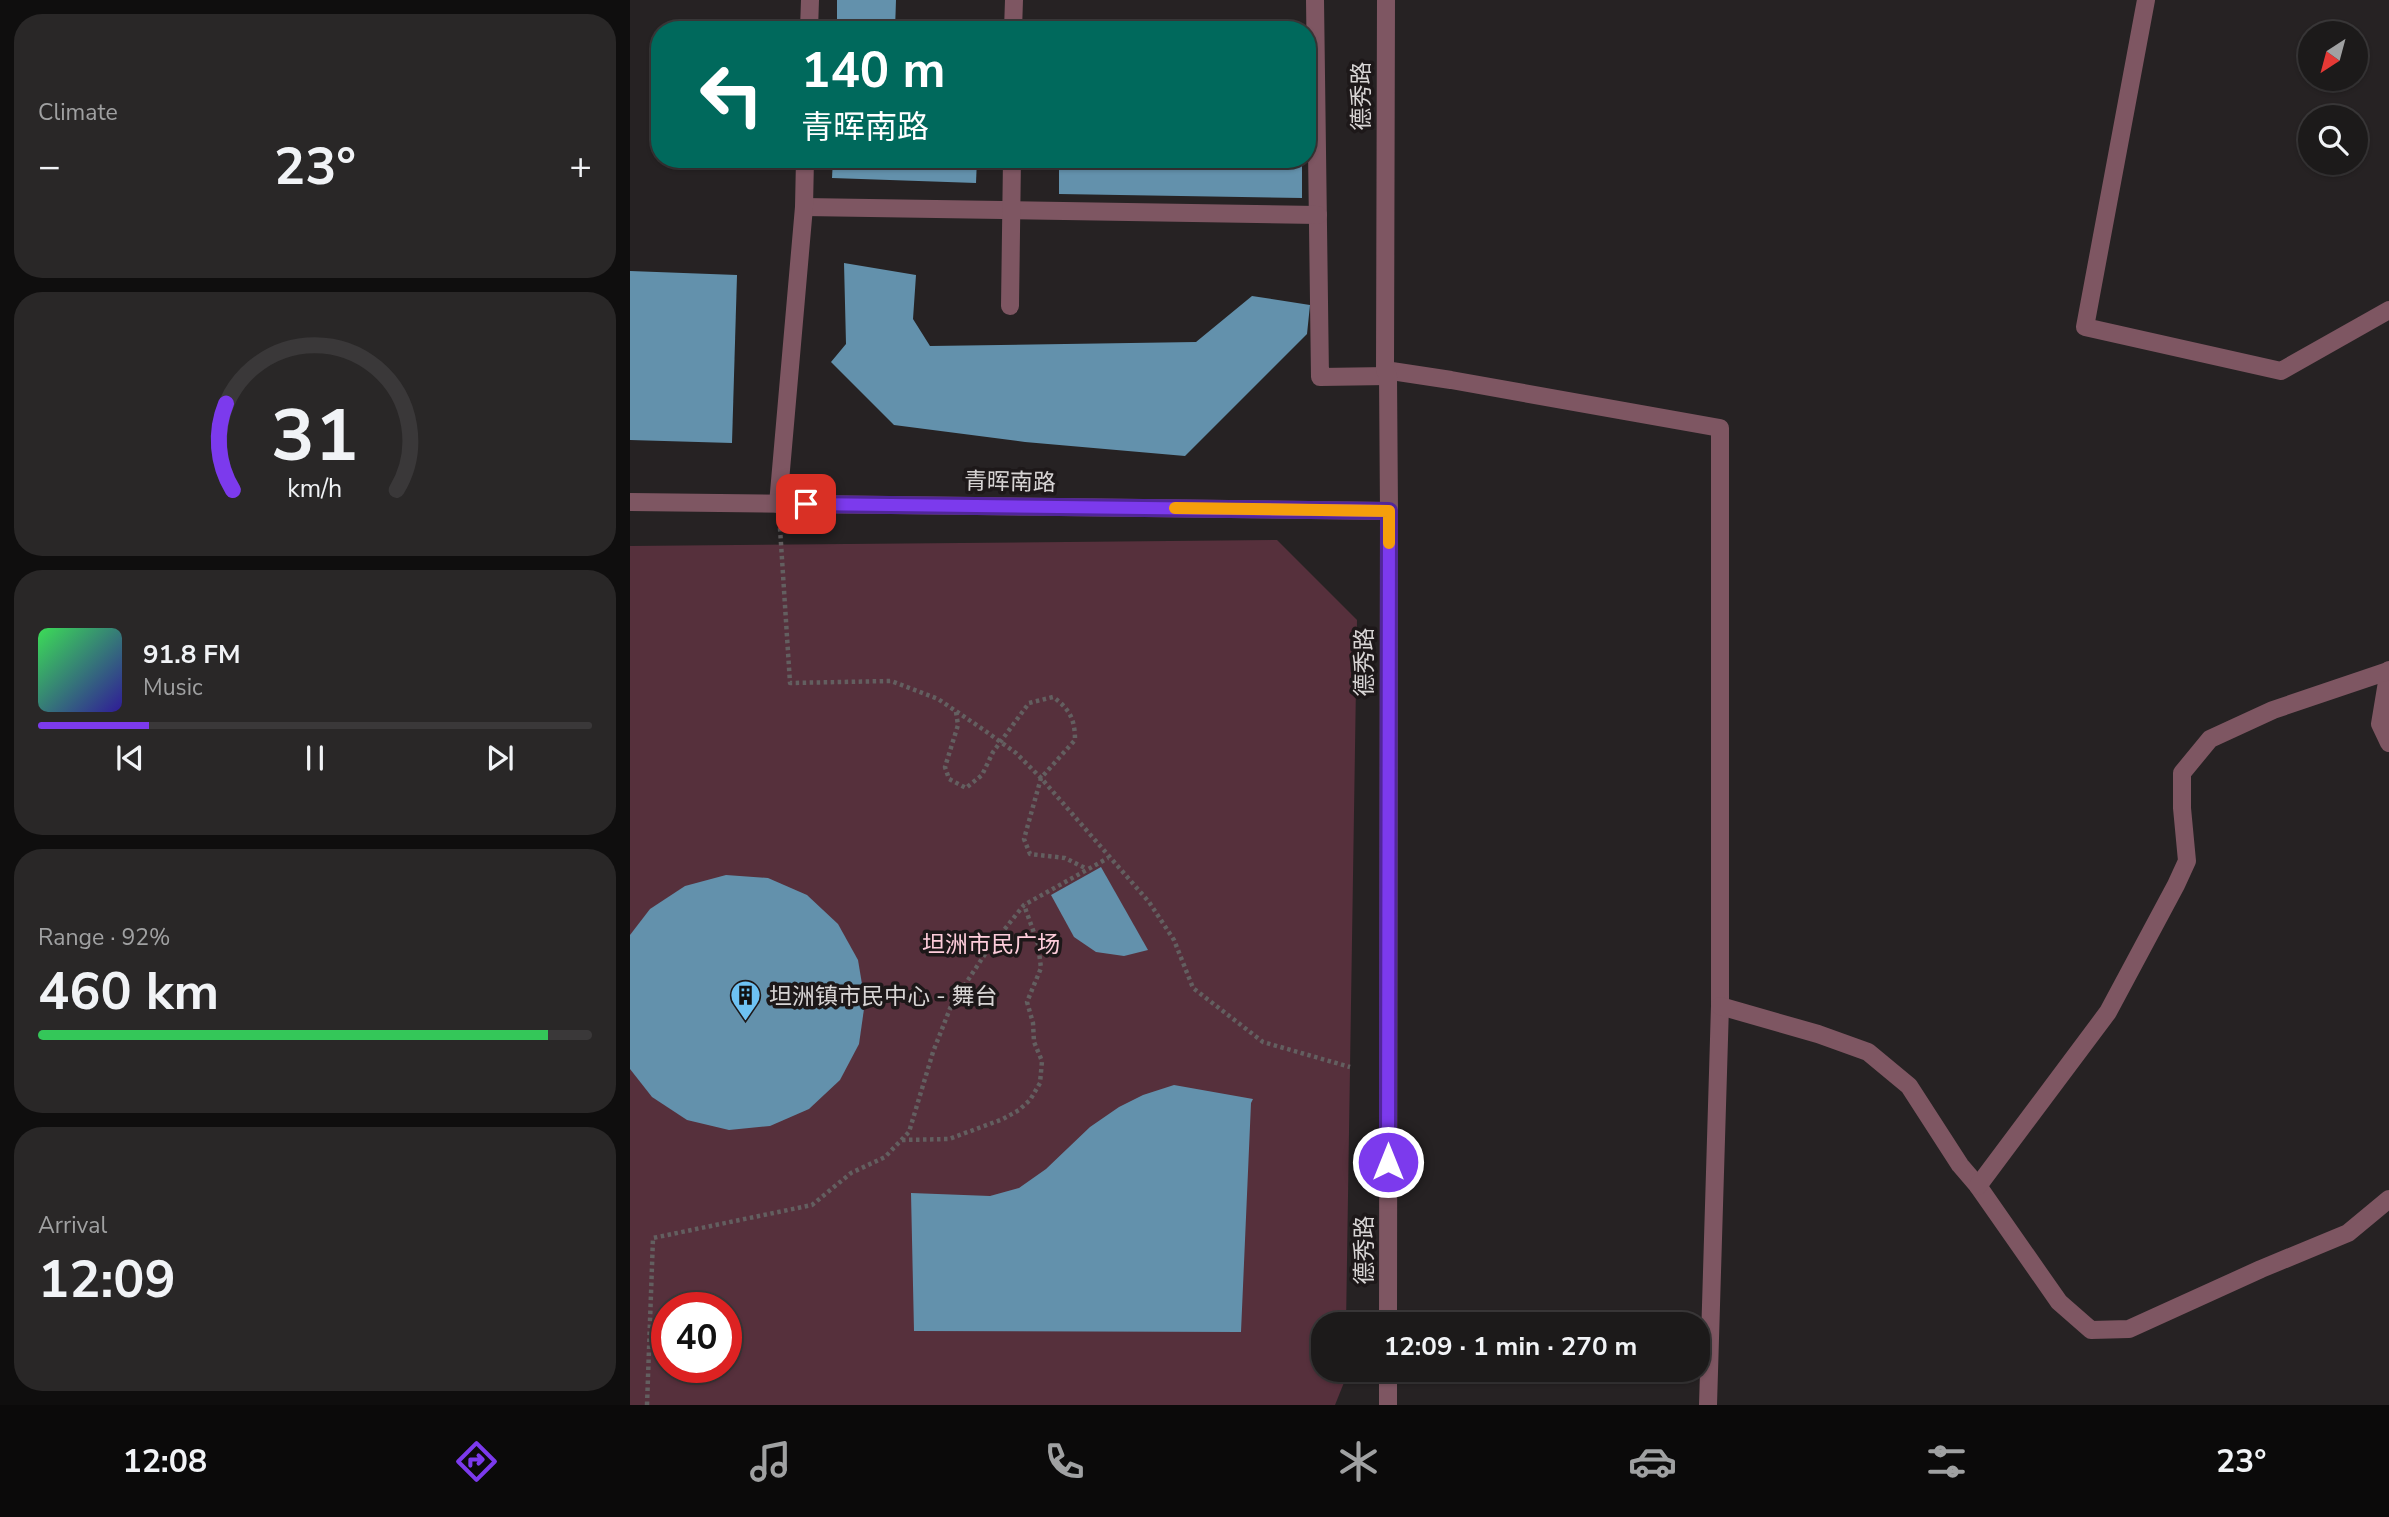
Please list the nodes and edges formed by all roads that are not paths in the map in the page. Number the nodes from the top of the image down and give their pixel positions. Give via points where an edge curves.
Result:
1 (810, 0) edge
2 (1014, 0) edge
3 (1315, 0) edge
4 (1386, 0) edge
5 (2146, 0) edge
6 (809, 21) edge
7 (1013, 21) edge
8 (1315, 21) edge
9 (1316, 72) edge
10 (805, 168) edge
11 (1012, 168) edge
12 (804, 207) junction
13 (1011, 210) junction
14 (1318, 215) junction
15 (1010, 306) dead end
16 (2389, 310) edge
17 (1387, 373) junction
18 (630, 502) edge
19 (778, 504) junction
20 (1389, 511) junction
21 (2388, 670) edge
22 (2389, 743) edge
23 (1720, 1006) junction
24 (1978, 1186) junction
25 (2389, 1199) edge
26 (1388, 1312) edge
27 (1388, 1382) edge
28 (1388, 1405) edge
29 (1708, 1405) edge

1 - 6 street
2 - 7 street
3 - 8 street
4 - 17 street, 德秀路
5 - 16 street via 2085,327 2281,370
9 - 14 street
10 - 12 street
11 - 13 street
12 - 13 street
12 - 19 street
13 - 14 street
13 - 15 street
14 - 17 street via 1320,377
17 - 20 street, 德秀路
17 - 23 street via 1464,382 1720,428
18 - 19 street, 青晖南路
19 - 20 street, 青晖南路
20 - 26 street, 德秀路
21 - 22 street via 2381,724
21 - 24 street via 2273,710 2210,739 2182,773 2187,861 2176,886 2108,1012
23 - 24 street via 1868,1052 1909,1086
23 - 29 street
24 - 25 street via 2059,1302 2091,1331 2129,1329 2348,1233
27 - 28 street

